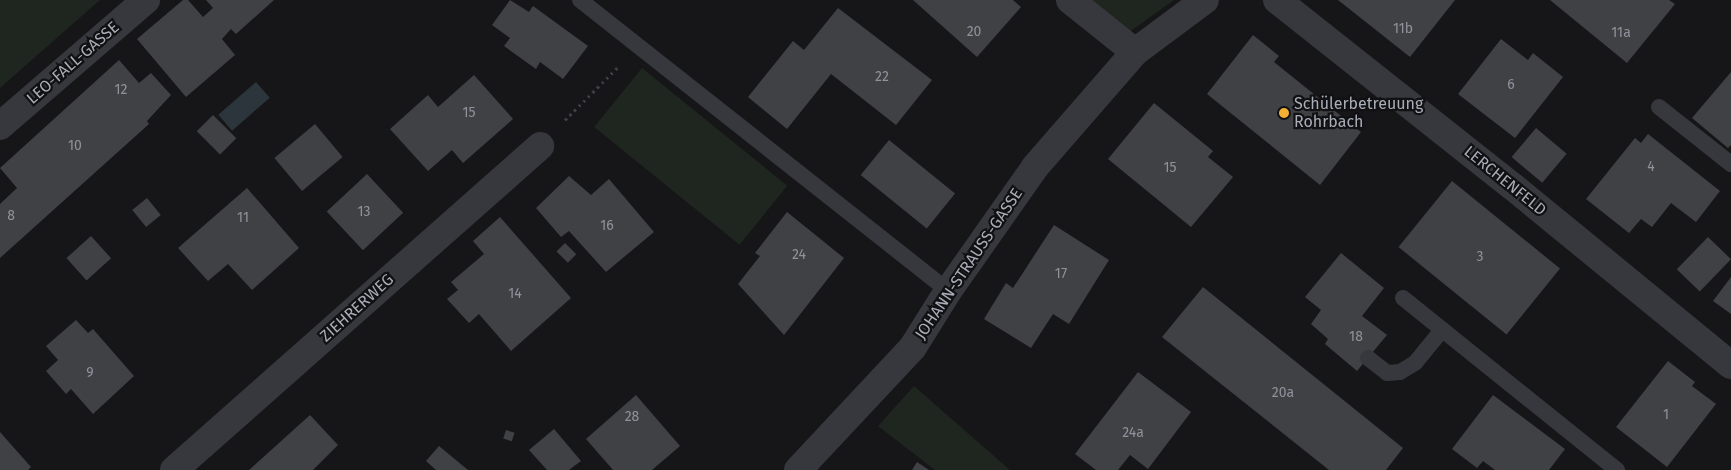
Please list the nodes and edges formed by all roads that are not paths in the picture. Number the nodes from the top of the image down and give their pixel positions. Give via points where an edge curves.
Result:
1 (146, 0) edge
2 (580, 0) edge
3 (1070, 0) edge
4 (1205, 0) edge
5 (1277, 0) edge
6 (1135, 52) junction
7 (1659, 107) dead end
8 (0, 126) edge
9 (540, 146) road end
10 (1731, 164) edge
11 (948, 291) junction
12 (1403, 298) dead end
13 (1442, 330) junction
14 (1368, 358) dead end
15 (1731, 365) edge
16 (174, 470) edge
17 (798, 470) edge
18 (1617, 470) edge

1 - 8 street, LEO-FALL-GASSE
2 - 11 lane
3 - 6 street
4 - 6 street, JOHANN-STRAUSS-GASSE
5 - 15 street, LERCHENFELD
6 - 11 street, JOHANN-STRAUSS-GASSE via 1036,167
7 - 10 lane
9 - 16 street, ZIEHRERWEG
11 - 17 street, JOHANN-STRAUSS-GASSE via 913,347
12 - 13 lane
13 - 14 lane via 1414,363 1400,372 1387,372
13 - 18 lane

